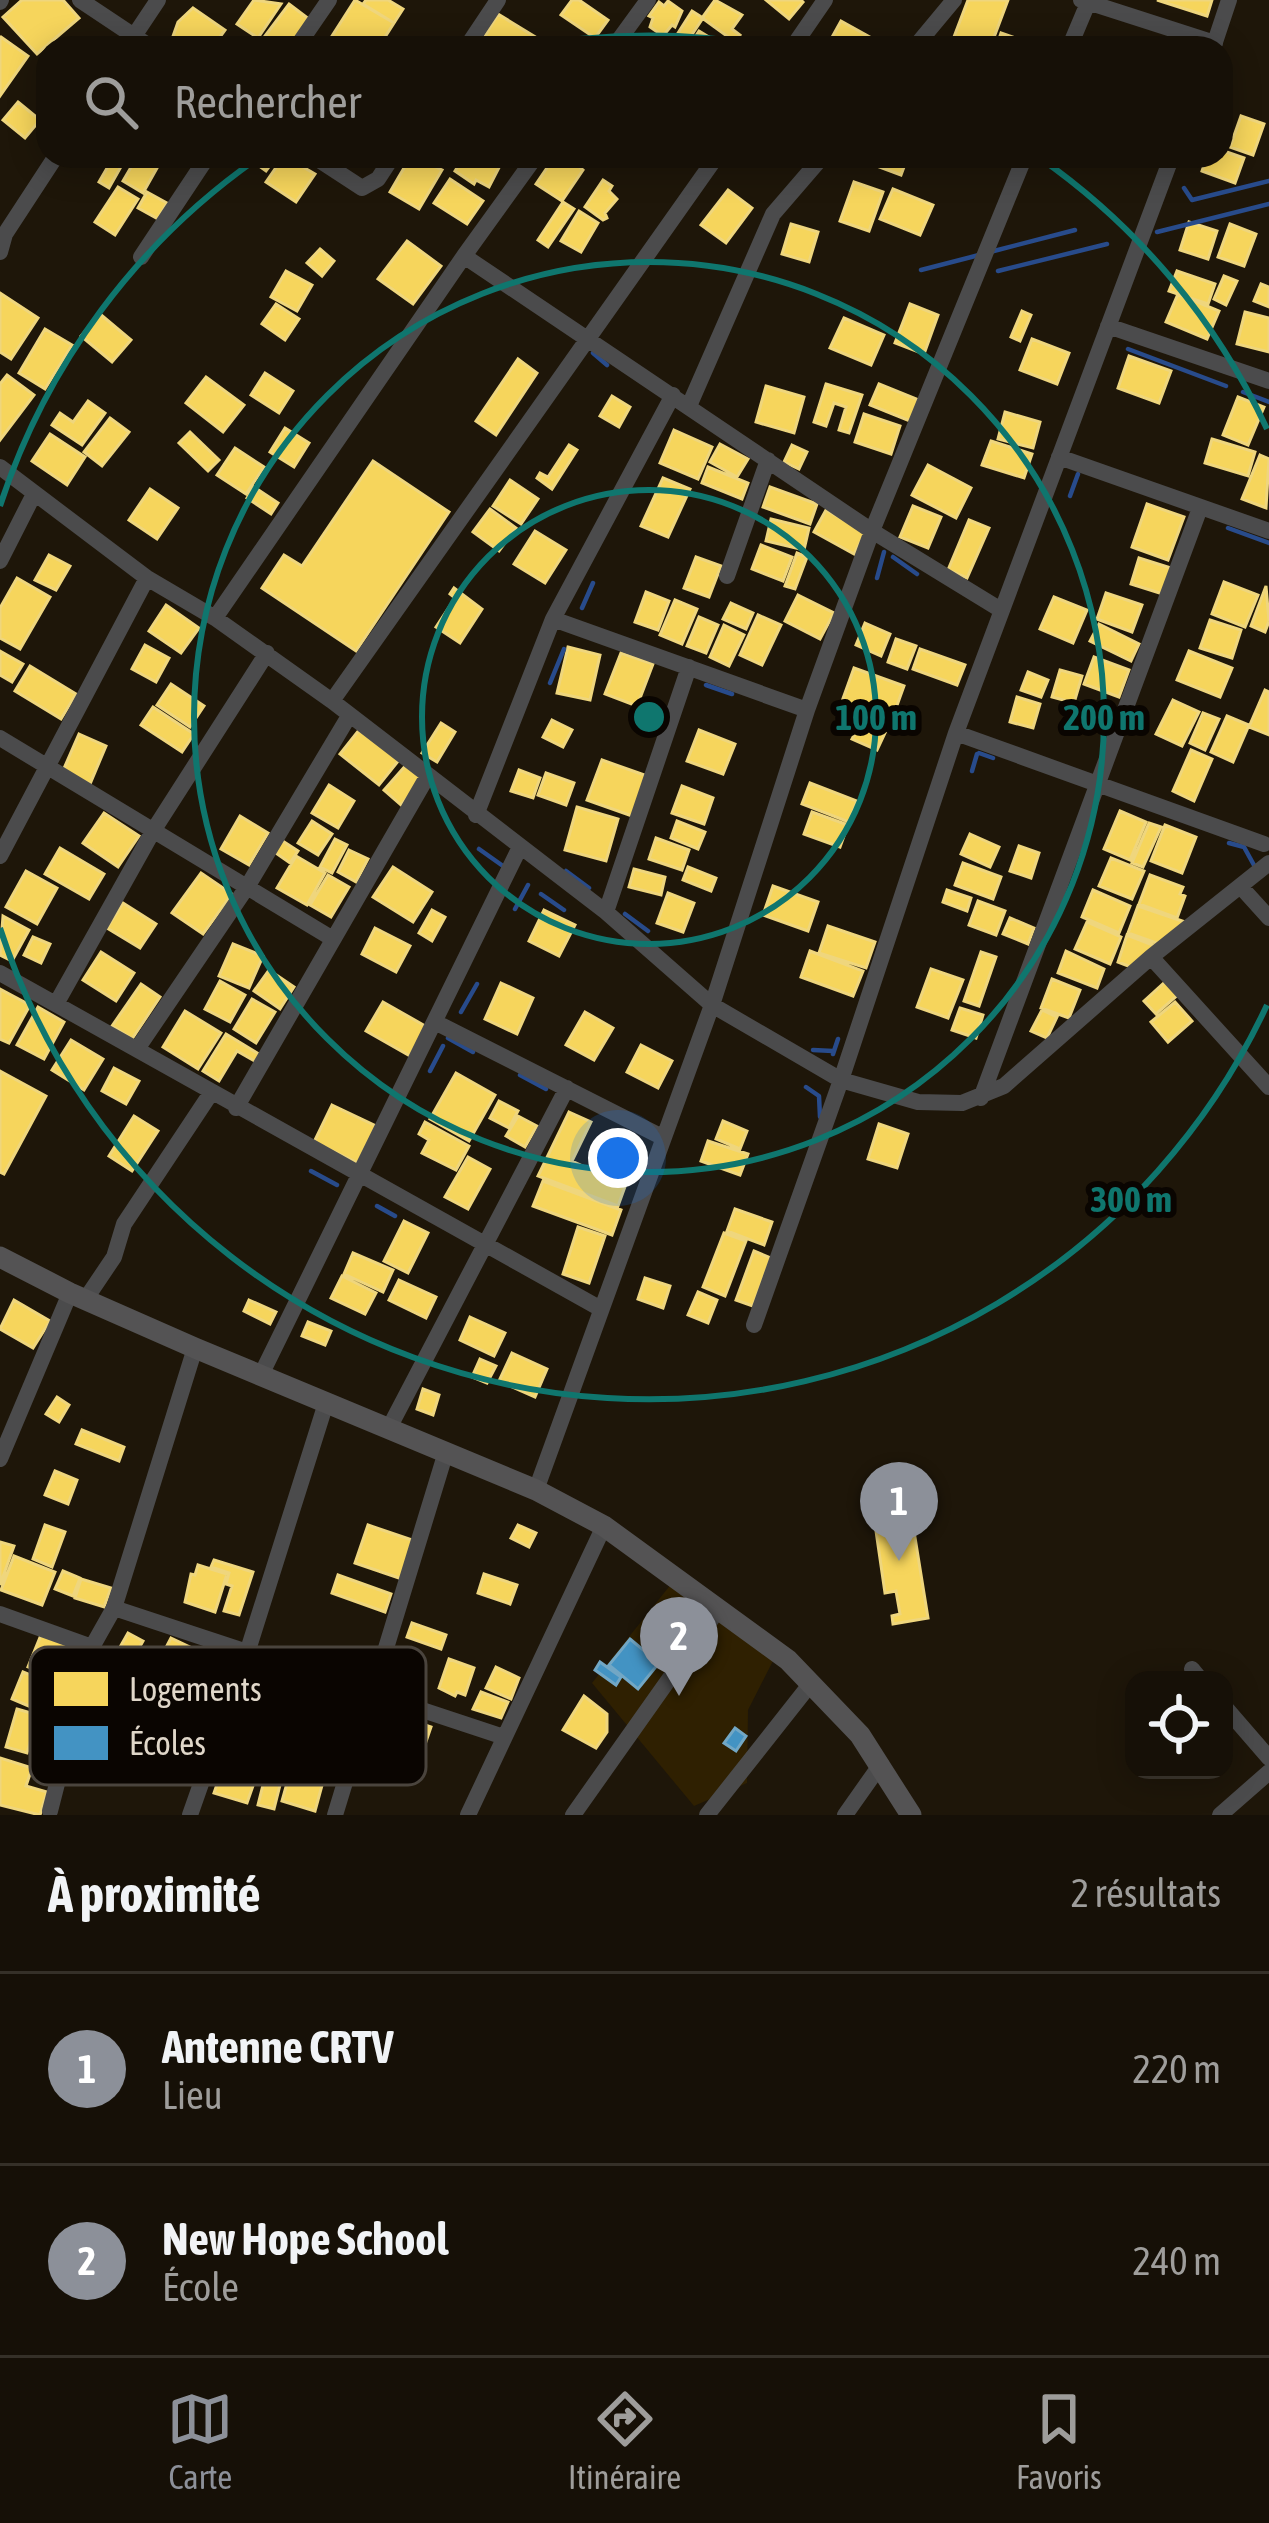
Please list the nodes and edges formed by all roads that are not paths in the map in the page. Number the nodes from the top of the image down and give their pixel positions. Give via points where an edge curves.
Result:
1 (80, 0) edge
2 (158, 0) edge
3 (329, 0) edge
4 (498, 0) edge
5 (648, 0) edge
6 (825, 0) edge
7 (954, 0) edge
8 (1229, 0) edge
9 (1084, 2) edge
10 (124, 36) edge
11 (133, 36) edge
12 (304, 36) edge
13 (474, 36) edge
14 (622, 36) edge
15 (800, 36) edge
16 (924, 36) edge
17 (1074, 36) edge
18 (1187, 36) edge
19 (1217, 36) edge
20 (48, 168) edge
21 (200, 168) edge
22 (331, 168) edge
23 (385, 168) edge
24 (527, 168) edge
25 (708, 168) edge
26 (813, 168) edge
27 (1020, 168) edge
28 (1167, 168) edge
29 (0, 252) edge
30 (464, 256) junction
31 (140, 257) dead end
32 (1108, 326) junction
33 (585, 338) junction
34 (1269, 381) edge
35 (673, 395) junction
36 (689, 406) junction
37 (1059, 457) junction
38 (768, 460) junction
39 (0, 467) edge
40 (34, 494) junction
41 (1200, 508) junction
42 (872, 531) junction
43 (1269, 531) edge
44 (0, 560) edge
45 (728, 576) dead end
46 (147, 578) junction
47 (1001, 610) junction
48 (215, 618) junction
49 (554, 619) junction
50 (267, 652) junction
51 (689, 667) junction
52 (332, 701) junction
53 (806, 710) junction
54 (350, 716) junction
55 (956, 733) junction
56 (0, 738) edge
57 (47, 767) junction
58 (427, 777) junction
59 (1098, 783) junction
60 (476, 815) junction
61 (153, 831) junction
62 (1268, 846) edge
63 (519, 849) junction
64 (0, 856) edge
65 (1246, 882) junction
66 (247, 887) junction
67 (606, 912) junction
68 (1269, 918) edge
69 (334, 939) junction
70 (1151, 957) junction
71 (0, 973) edge
72 (56, 1004) junction
73 (712, 1005) junction
74 (435, 1022) junction
75 (137, 1049) junction
76 (841, 1079) junction
77 (1269, 1087) edge
78 (567, 1088) junction
79 (211, 1093) junction
80 (981, 1098) junction
81 (236, 1108) junction
82 (662, 1137) junction
83 (362, 1175) junction
84 (485, 1244) junction
85 (0, 1257) edge
86 (78, 1297) junction
87 (601, 1309) junction
88 (754, 1325) dead end
89 (195, 1348) junction
90 (261, 1375) junction
91 (326, 1403) junction
92 (388, 1430) junction
93 (445, 1455) junction
94 (0, 1459) edge
95 (536, 1490) junction
96 (604, 1526) junction
97 (113, 1609) junction
98 (718, 1610) junction
99 (0, 1614) edge
100 (92, 1647) joint
101 (238, 1647) edge
102 (249, 1647) edge
103 (386, 1647) edge
104 (812, 1682) junction
105 (426, 1713) edge
106 (1233, 1716) edge
107 (504, 1737) junction
108 (1269, 1758) edge
109 (881, 1764) junction
110 (1269, 1772) edge
111 (57, 1785) edge
112 (201, 1785) edge
113 (344, 1785) edge
114 (50, 1811) dead end
115 (190, 1815) edge
116 (335, 1815) edge
117 (468, 1815) edge
118 (573, 1815) edge
119 (707, 1815) edge
120 (845, 1815) edge
121 (911, 1815) edge
122 (1220, 1815) edge

1 - 10 street
2 - 11 street
3 - 12 street
4 - 13 street
5 - 14 street
6 - 15 street
7 - 16 street
8 - 19 street
9 - 17 street
9 - 18 street
20 - 29 street
21 - 31 street
22 - 23 street via 362,188
24 - 30 street
25 - 33 street
26 - 36 street via 773,214
27 - 42 street
28 - 32 street
30 - 33 street
30 - 48 street
32 - 34 street
32 - 37 street
33 - 35 street
33 - 52 street
35 - 36 street
35 - 49 street
36 - 38 street
37 - 41 street
37 - 47 street
38 - 42 street
38 - 45 street
39 - 40 street
40 - 44 street
40 - 46 street
41 - 43 street
41 - 59 street
42 - 47 street
42 - 53 street
46 - 48 street
46 - 57 street
47 - 55 street
48 - 50 street
49 - 51 street
49 - 60 street
50 - 52 street
50 - 61 street
51 - 53 street
51 - 67 street
52 - 54 street
53 - 73 street
54 - 58 street
54 - 66 street
55 - 59 street
55 - 76 street
56 - 57 street
57 - 61 street
57 - 64 street
58 - 60 street
58 - 69 street
59 - 62 street
59 - 80 street
60 - 63 street
61 - 66 street
61 - 72 street
62 - 65 street
63 - 67 street
63 - 74 street
65 - 68 street
65 - 70 street
66 - 69 street
66 - 75 street
67 - 73 street
69 - 81 street
70 - 77 street
70 - 80 street
71 - 72 street
72 - 75 street
73 - 76 street
73 - 82 street
74 - 78 street
74 - 83 street
75 - 79 street
76 - 80 street via 918,1102
76 - 88 street
78 - 82 street
78 - 84 street
79 - 81 street
79 - 86 street via 124,1224 114,1257
81 - 83 street
82 - 87 street
83 - 84 street
83 - 90 street
84 - 87 street
84 - 92 street
85 - 86 main road
86 - 89 main road
86 - 94 street
87 - 95 street
89 - 90 main road
89 - 97 street
90 - 91 main road
91 - 92 main road
91 - 102 street
92 - 93 main road
93 - 95 main road
93 - 103 street
95 - 96 main road
96 - 98 main road
96 - 107 street
97 - 100 street
97 - 101 street
98 - 104 main road
98 - 118 street
99 - 100 street
104 - 109 main road
104 - 119 street
105 - 107 street
106 - 108 street
107 - 117 street
109 - 120 street
109 - 121 main road
110 - 122 street
111 - 114 street
112 - 115 street
113 - 116 street

